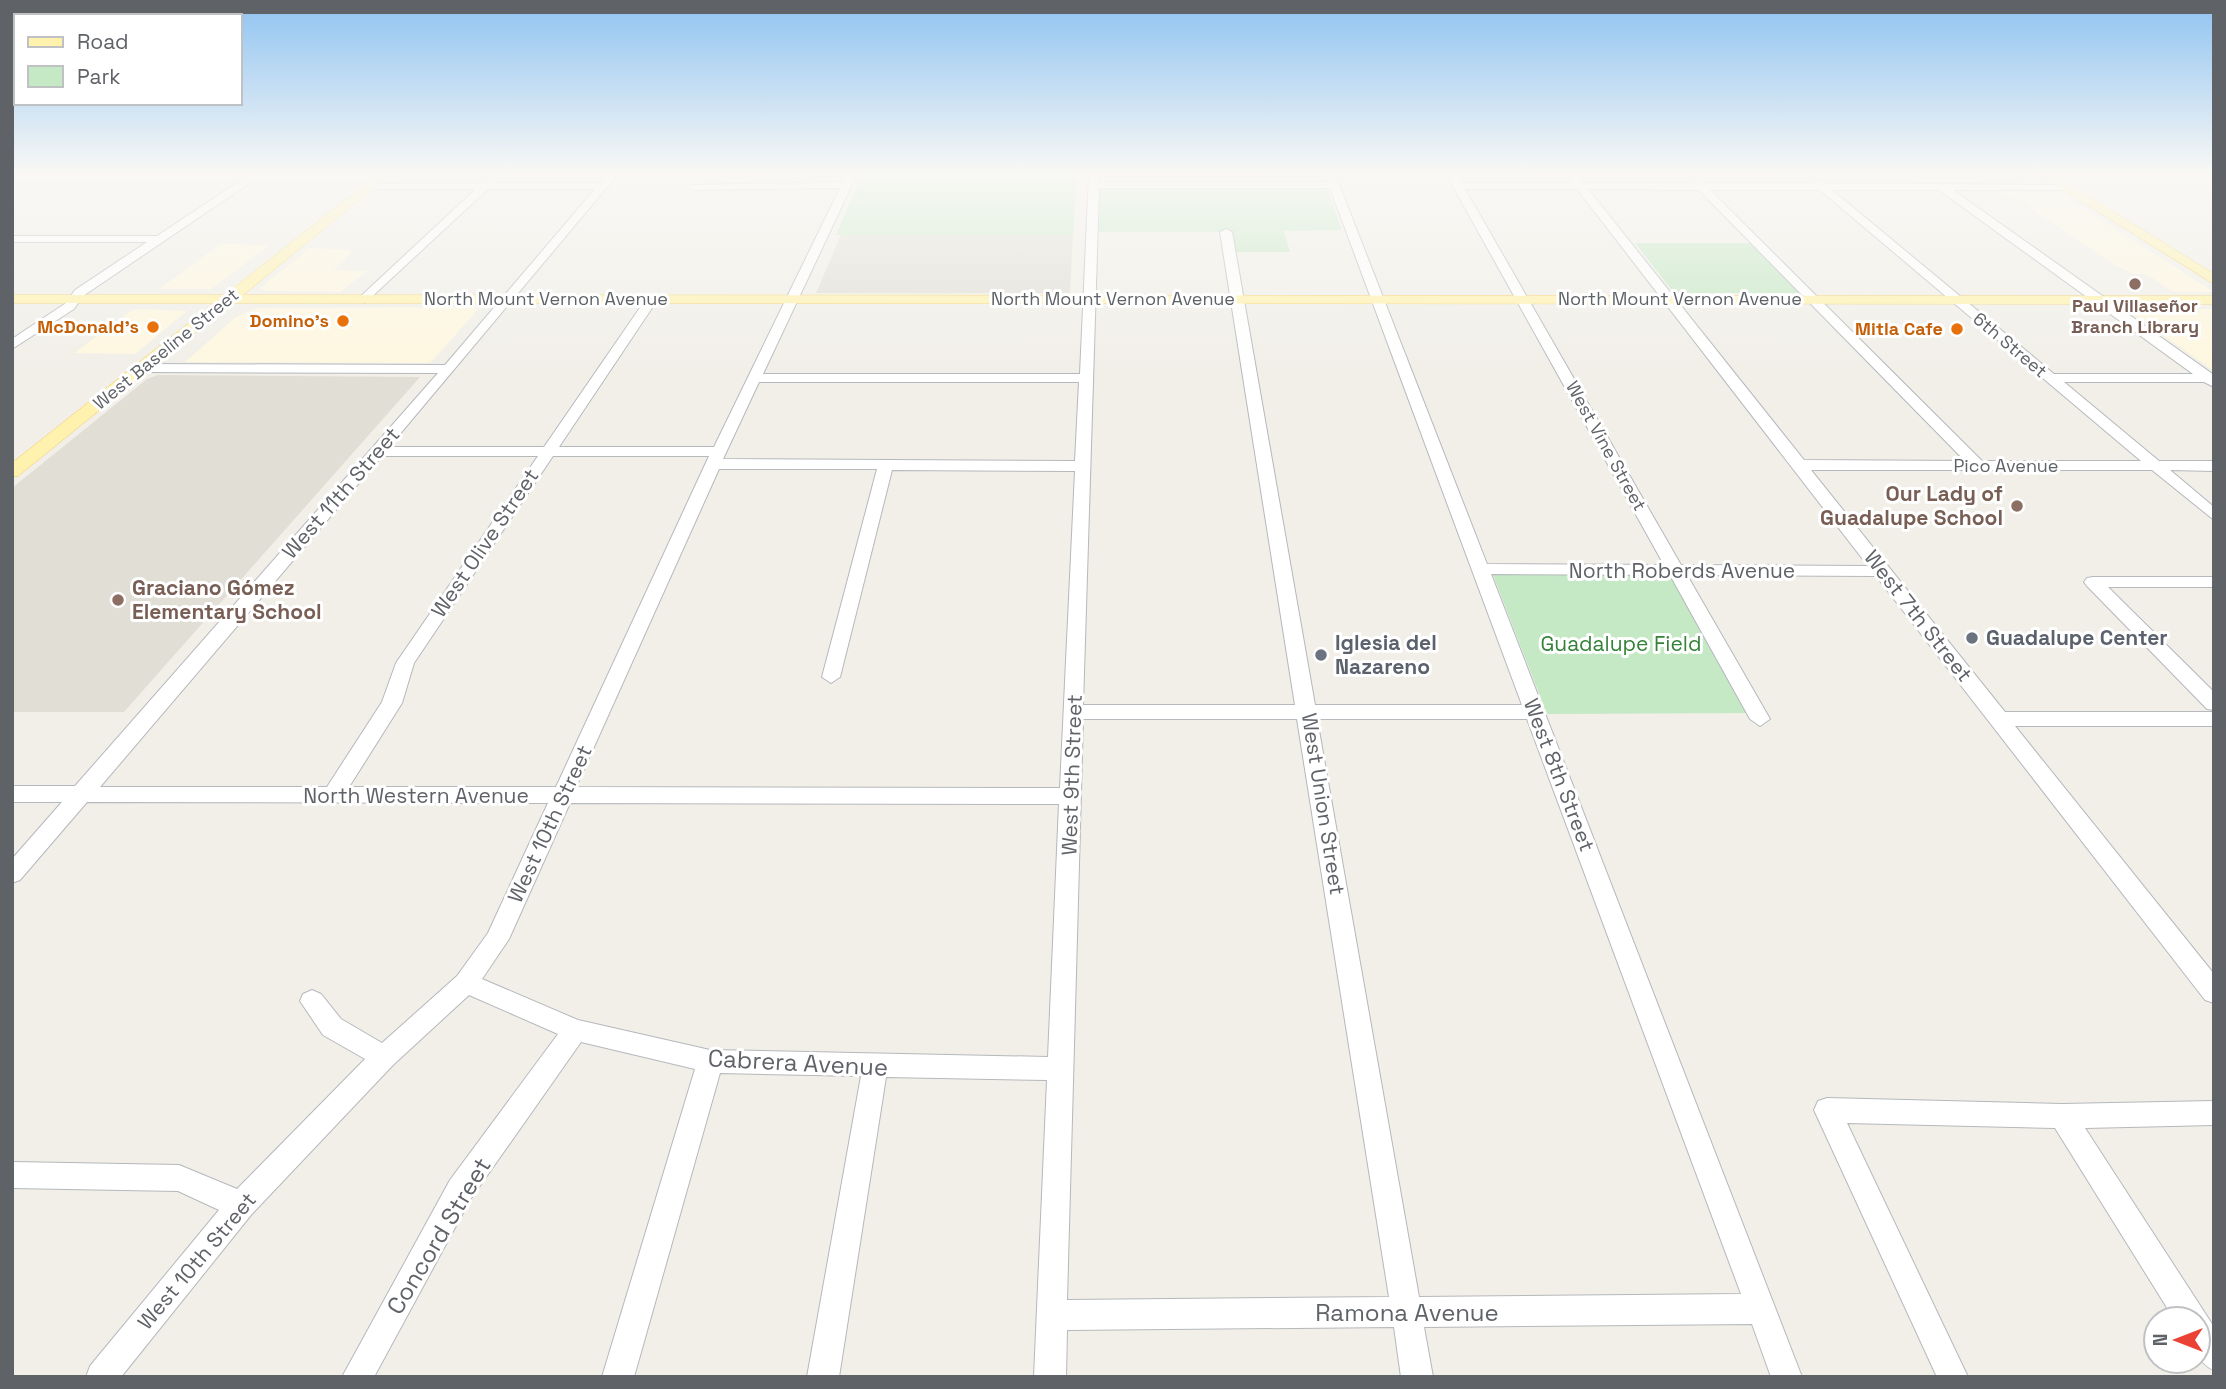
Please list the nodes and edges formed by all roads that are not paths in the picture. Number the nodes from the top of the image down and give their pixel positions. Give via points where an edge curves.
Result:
1 (157, 239) joint
2 (304, 239) edge
3 (429, 239) edge
4 (559, 239) edge
5 (823, 239) edge
6 (1091, 239) edge
7 (1227, 239) edge
8 (1355, 239) edge
9 (1489, 239) edge
10 (1621, 239) edge
11 (1754, 239) edge
12 (1883, 239) edge
13 (2013, 239) edge
14 (2149, 239) edge
15 (15, 240) edge
16 (2214, 279) edge
17 (12, 299) edge
18 (229, 299) junction
19 (365, 299) junction
20 (509, 299) junction
21 (652, 299) junction
22 (795, 299) junction
23 (1089, 299) junction
24 (1236, 299) junction
25 (1378, 299) junction
26 (1524, 299) junction
27 (1814, 299) junction
28 (74, 300) junction
29 (1668, 300) junction
30 (1956, 300) junction
31 (2099, 300) junction
32 (2214, 300) edge
33 (12, 345) edge
34 (141, 369) junction
35 (449, 369) junction
36 (755, 377) junction
37 (2049, 377) junction
38 (1087, 378) junction
39 (2212, 380) edge
40 (375, 452) junction
41 (547, 452) junction
42 (716, 458) junction
43 (886, 464) junction
44 (1798, 465) junction
45 (1084, 466) junction
46 (1979, 466) junction
47 (2154, 466) junction
48 (2214, 466) edge
49 (12, 472) edge
50 (2214, 515) edge
51 (1480, 569) junction
52 (1883, 571) junction
53 (1676, 572) junction
54 (2214, 582) edge
55 (831, 677) dead end
56 (2214, 704) edge
57 (1075, 712) junction
58 (1535, 712) junction
59 (1308, 713) junction
60 (1760, 719) dead end
61 (1998, 719) junction
62 (2214, 719) edge
63 (12, 794) edge
64 (81, 794) junction
65 (333, 795) junction
66 (563, 796) junction
67 (1072, 796) junction
68 (12, 874) edge
69 (466, 983) junction
70 (2214, 993) edge
71 (312, 1001) dead end
72 (575, 1030) junction
73 (384, 1057) junction
74 (710, 1061) junction
75 (875, 1067) junction
76 (1059, 1069) junction
77 (2214, 1113) edge
78 (2062, 1116) junction
79 (12, 1175) edge
80 (241, 1205) junction
81 (2182, 1305) edge
82 (1763, 1309) junction
83 (1406, 1314) junction
84 (1052, 1315) junction
85 (102, 1377) edge
86 (357, 1377) edge
87 (618, 1377) edge
88 (823, 1377) edge
89 (1050, 1377) edge
90 (1417, 1377) edge
91 (1787, 1377) edge
92 (1953, 1377) edge

1 - 15 street
1 - 28 street
2 - 18 main road, West Baseline Street
3 - 19 street
4 - 20 street, West 11th Street
5 - 22 street, West 10th Street
6 - 23 street, West 9th Street
7 - 24 street, West Union Street
8 - 25 street, West 8th Street
9 - 26 street, West Vine Street
10 - 29 street, West 7th Street
11 - 27 street
12 - 30 street, 6th Street
13 - 31 street
14 - 16 main road
17 - 28 main road, North Mount Vernon Avenue
18 - 19 main road, North Mount Vernon Avenue
18 - 28 main road, North Mount Vernon Avenue
18 - 34 main road, West Baseline Street
19 - 20 main road, North Mount Vernon Avenue
20 - 21 main road, North Mount Vernon Avenue
20 - 35 street, West 11th Street
21 - 22 main road, North Mount Vernon Avenue
21 - 41 street, West Olive Street
22 - 23 main road, North Mount Vernon Avenue
22 - 36 street, West 10th Street
23 - 24 main road, North Mount Vernon Avenue
23 - 38 street, West 9th Street
24 - 25 main road, North Mount Vernon Avenue
24 - 59 street, West Union Street
25 - 26 main road, North Mount Vernon Avenue
25 - 51 street, West 8th Street
26 - 29 main road, North Mount Vernon Avenue
26 - 53 street, West Vine Street
27 - 29 main road, North Mount Vernon Avenue
27 - 30 main road, North Mount Vernon Avenue
27 - 46 street
28 - 33 street
29 - 44 street, West 7th Street
30 - 31 main road, North Mount Vernon Avenue
30 - 37 street, 6th Street
31 - 32 main road, North Mount Vernon Avenue
31 - 39 street
34 - 35 street
34 - 49 main road, West Baseline Street
35 - 40 street, West 11th Street
36 - 38 street
36 - 42 street, West 10th Street
37 - 39 street
37 - 47 street, 6th Street
38 - 45 street, West 9th Street
40 - 41 street
40 - 64 street, West 11th Street
41 - 42 street
41 - 65 street, West Olive Street via 405,663 392,703
42 - 43 street
42 - 66 street, West 10th Street
43 - 45 street
43 - 55 street
44 - 46 street, Pico Avenue
44 - 52 street, West 7th Street
45 - 57 street, West 9th Street
46 - 47 street, Pico Avenue
47 - 48 street, Pico Avenue
47 - 50 street, 6th Street
51 - 53 street, North Roberds Avenue
51 - 58 street, West 8th Street
52 - 53 street, North Roberds Avenue
52 - 61 street, West 7th Street
53 - 60 street, West Vine Street
54 - 56 street via 2093,582
57 - 59 street
57 - 67 street, West 9th Street
58 - 59 street
58 - 82 street, West 8th Street
59 - 83 street, West Union Street
61 - 62 street
61 - 70 street, West 7th Street
63 - 64 street, North Western Avenue
64 - 65 street, North Western Avenue
64 - 68 street, West 11th Street
65 - 66 street, North Western Avenue
66 - 67 street, North Western Avenue
66 - 69 street, West 10th Street via 497,939
67 - 76 street, West 9th Street
69 - 72 street, Cabrera Avenue
69 - 73 street, West 10th Street
71 - 73 street via 332,1027
72 - 74 street, Cabrera Avenue
72 - 86 street, Concord Street via 460,1191
73 - 80 street, West 10th Street
74 - 75 street, Cabrera Avenue
74 - 87 street
75 - 76 street, Cabrera Avenue
75 - 88 street
76 - 84 street, West 9th Street
77 - 78 street
78 - 81 street
78 - 92 street via 1827,1110
79 - 80 street via 179,1178
80 - 85 street, West 10th Street
82 - 83 street, Ramona Avenue
82 - 91 street, West 8th Street
83 - 84 street, Ramona Avenue
83 - 90 street, West Union Street
84 - 89 street, West 9th Street

